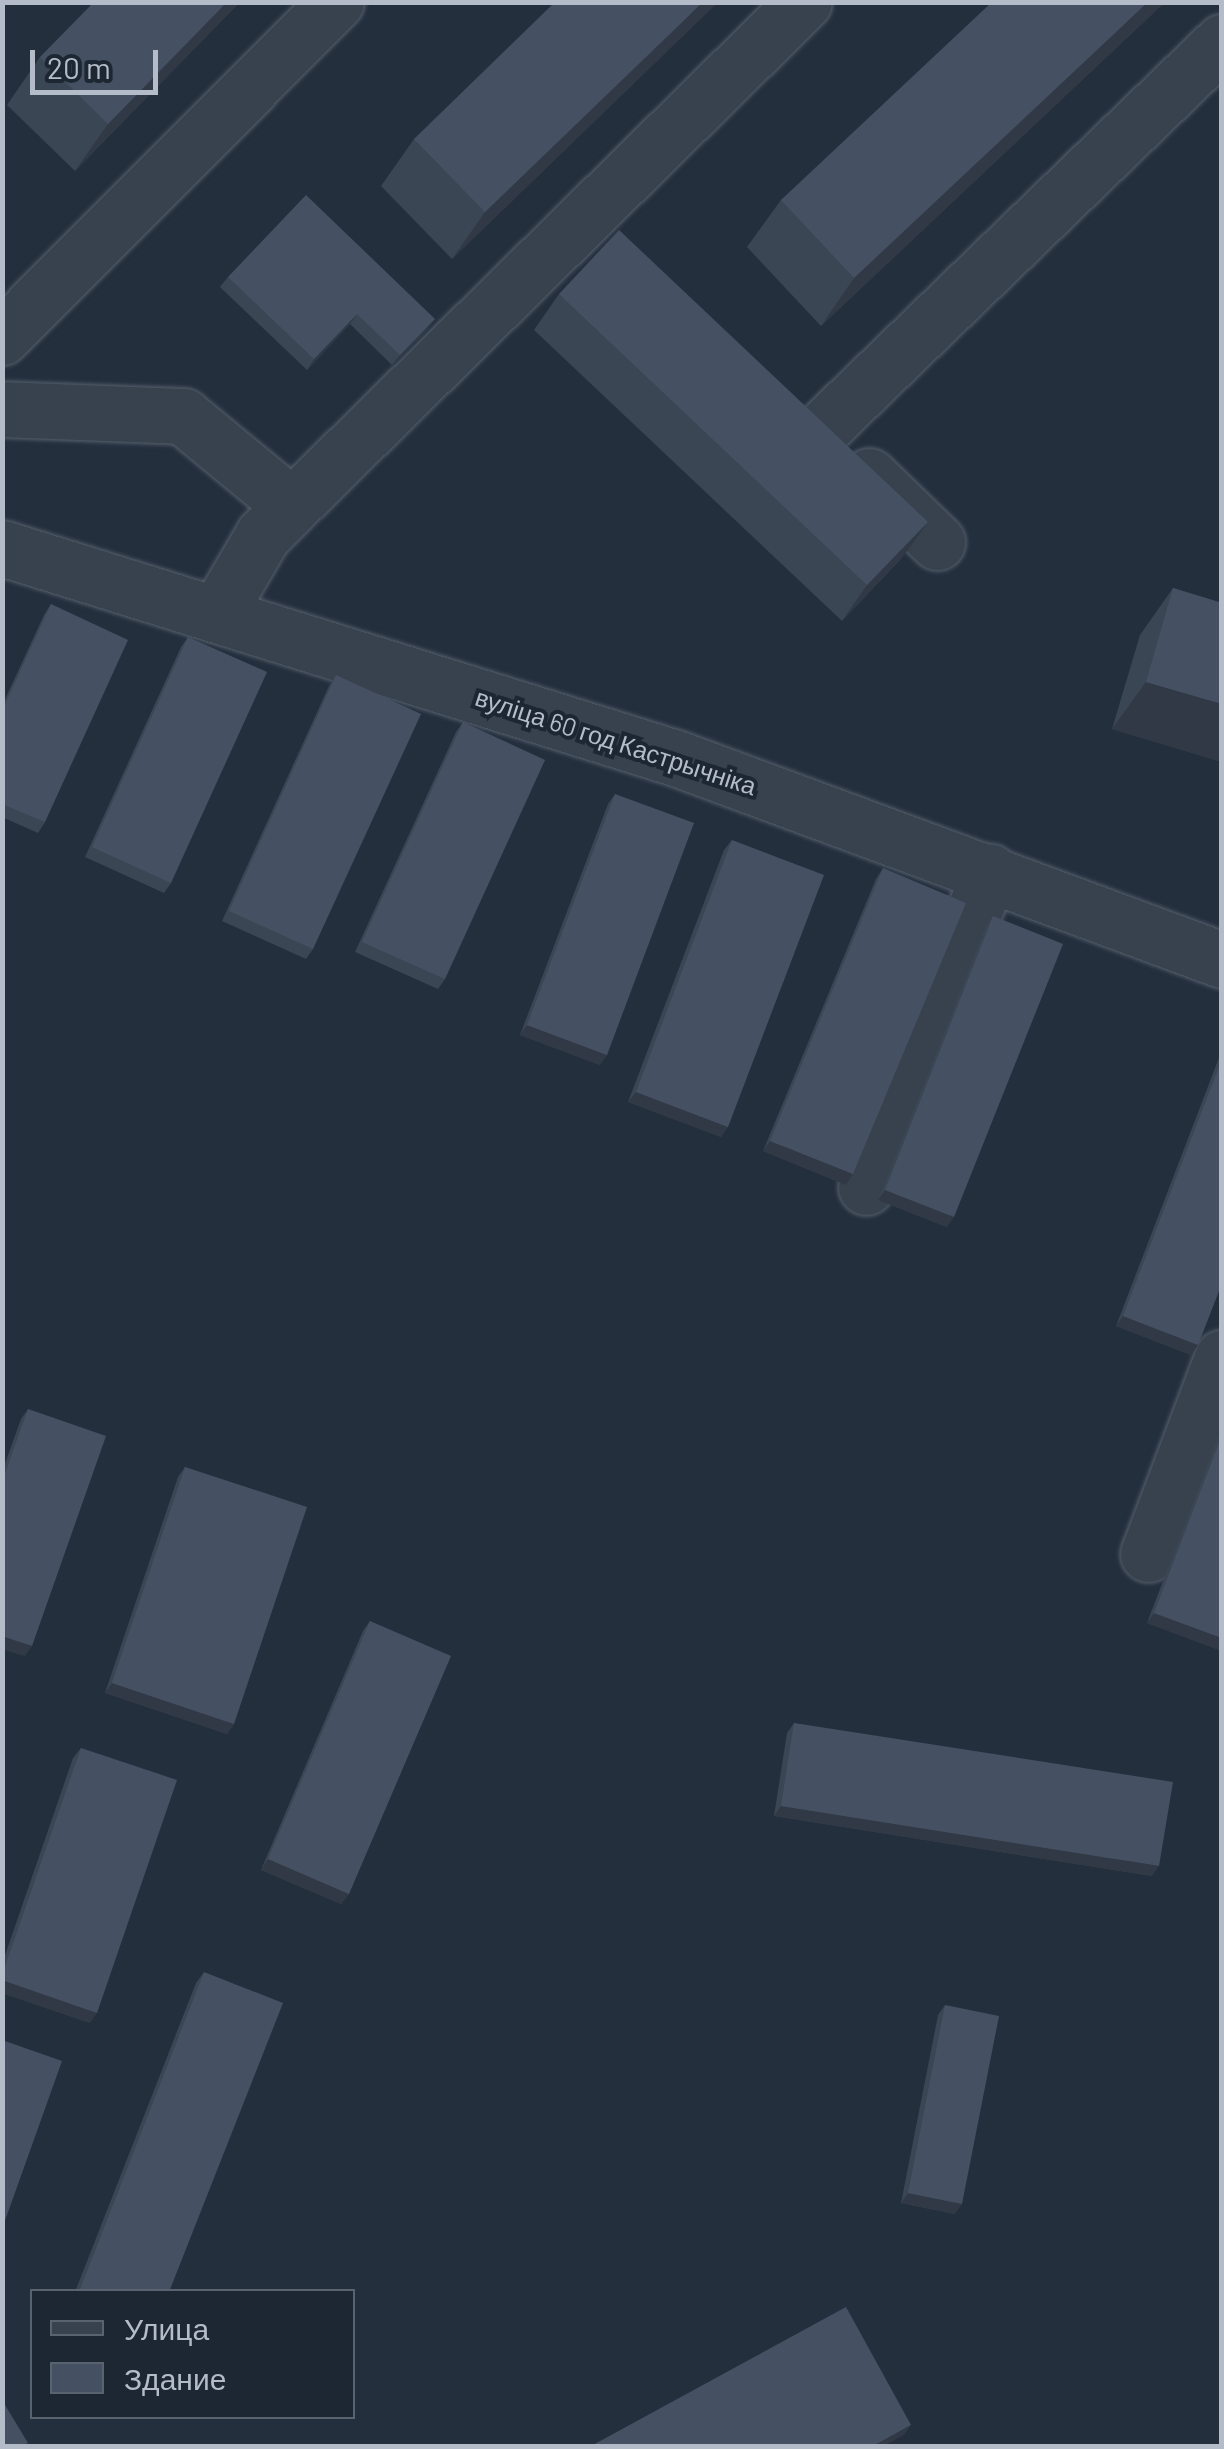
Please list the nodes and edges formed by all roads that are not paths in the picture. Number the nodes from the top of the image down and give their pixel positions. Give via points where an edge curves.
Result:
1 (336, 2) edge
2 (804, 2) edge
3 (1222, 42) edge
4 (596, 208) junction
5 (638, 249) edge
6 (2, 337) edge
7 (780, 388) edge
8 (2, 409) edge
9 (822, 430) junction
10 (292, 506) junction
11 (937, 542) dead end
12 (2, 548) edge
13 (218, 612) junction
14 (990, 871) junction
15 (1222, 960) edge
16 (866, 1188) dead end
17 (1222, 1358) edge
18 (1148, 1554) dead end

1 - 6 street
2 - 4 street
3 - 9 street
4 - 5 street
4 - 10 street
7 - 9 street
8 - 10 street via 183,416
9 - 11 street
10 - 13 street via 262,535
12 - 13 street, вуліца 60 год Кастрычніка
13 - 14 street, вуліца 60 год Кастрычніка via 676,758
14 - 15 street, вуліца 60 год Кастрычніка
14 - 16 street
17 - 18 street

